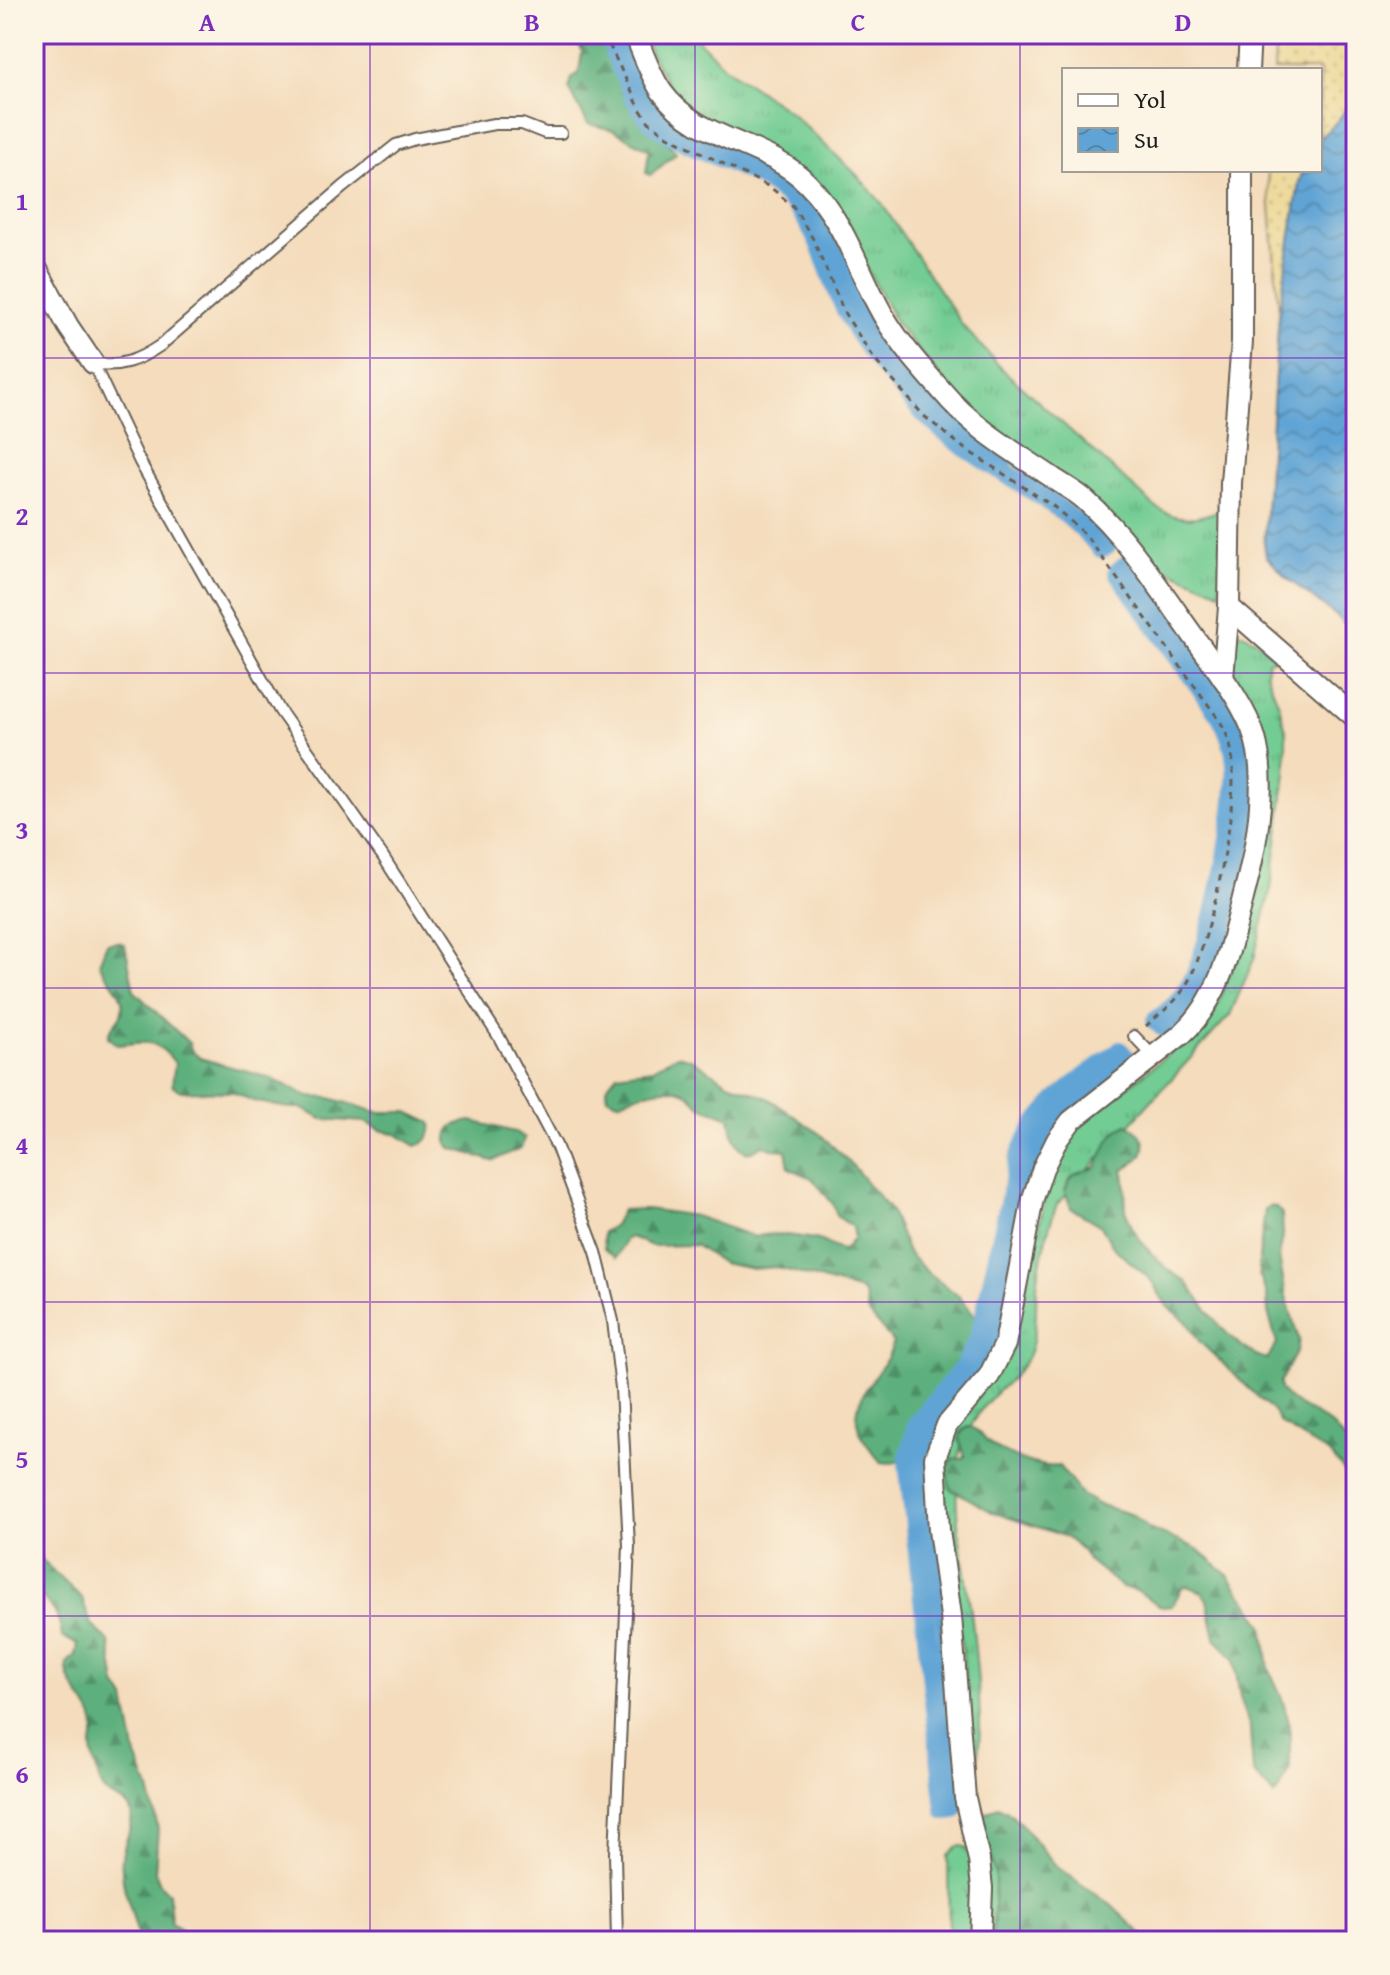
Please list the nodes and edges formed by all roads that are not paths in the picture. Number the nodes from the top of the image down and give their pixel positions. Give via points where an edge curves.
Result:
1 (635, 34) edge
2 (1250, 34) edge
3 (1248, 68) edge
4 (561, 133) dead end
5 (1242, 172) edge
6 (34, 264) edge
7 (93, 363) junction
8 (1229, 607) junction
9 (1223, 678) junction
10 (1356, 718) edge
11 (1134, 1036) road end
12 (1154, 1057) junction
13 (617, 1941) edge
14 (980, 1941) edge

1 - 9 street via 656,81 674,104 704,126 793,170 808,184 843,231 888,325 943,392 973,423 1083,497 1149,574
2 - 3 street
4 - 7 lane via 494,124 396,145 161,345 129,363
5 - 8 street via 1243,305
6 - 7 street
7 - 13 lane via 140,462 280,711 382,855 505,1048 556,1145 596,1252 613,1321 621,1388 629,1546 615,1854
8 - 9 street
8 - 10 street
9 - 12 street via 1254,734 1259,756 1256,833 1247,885 1208,1004 1199,1019
11 - 12 lane
12 - 14 street via 1071,1121 1057,1140 1033,1198 1005,1344 989,1376 947,1425 935,1458 965,1798 982,1888

